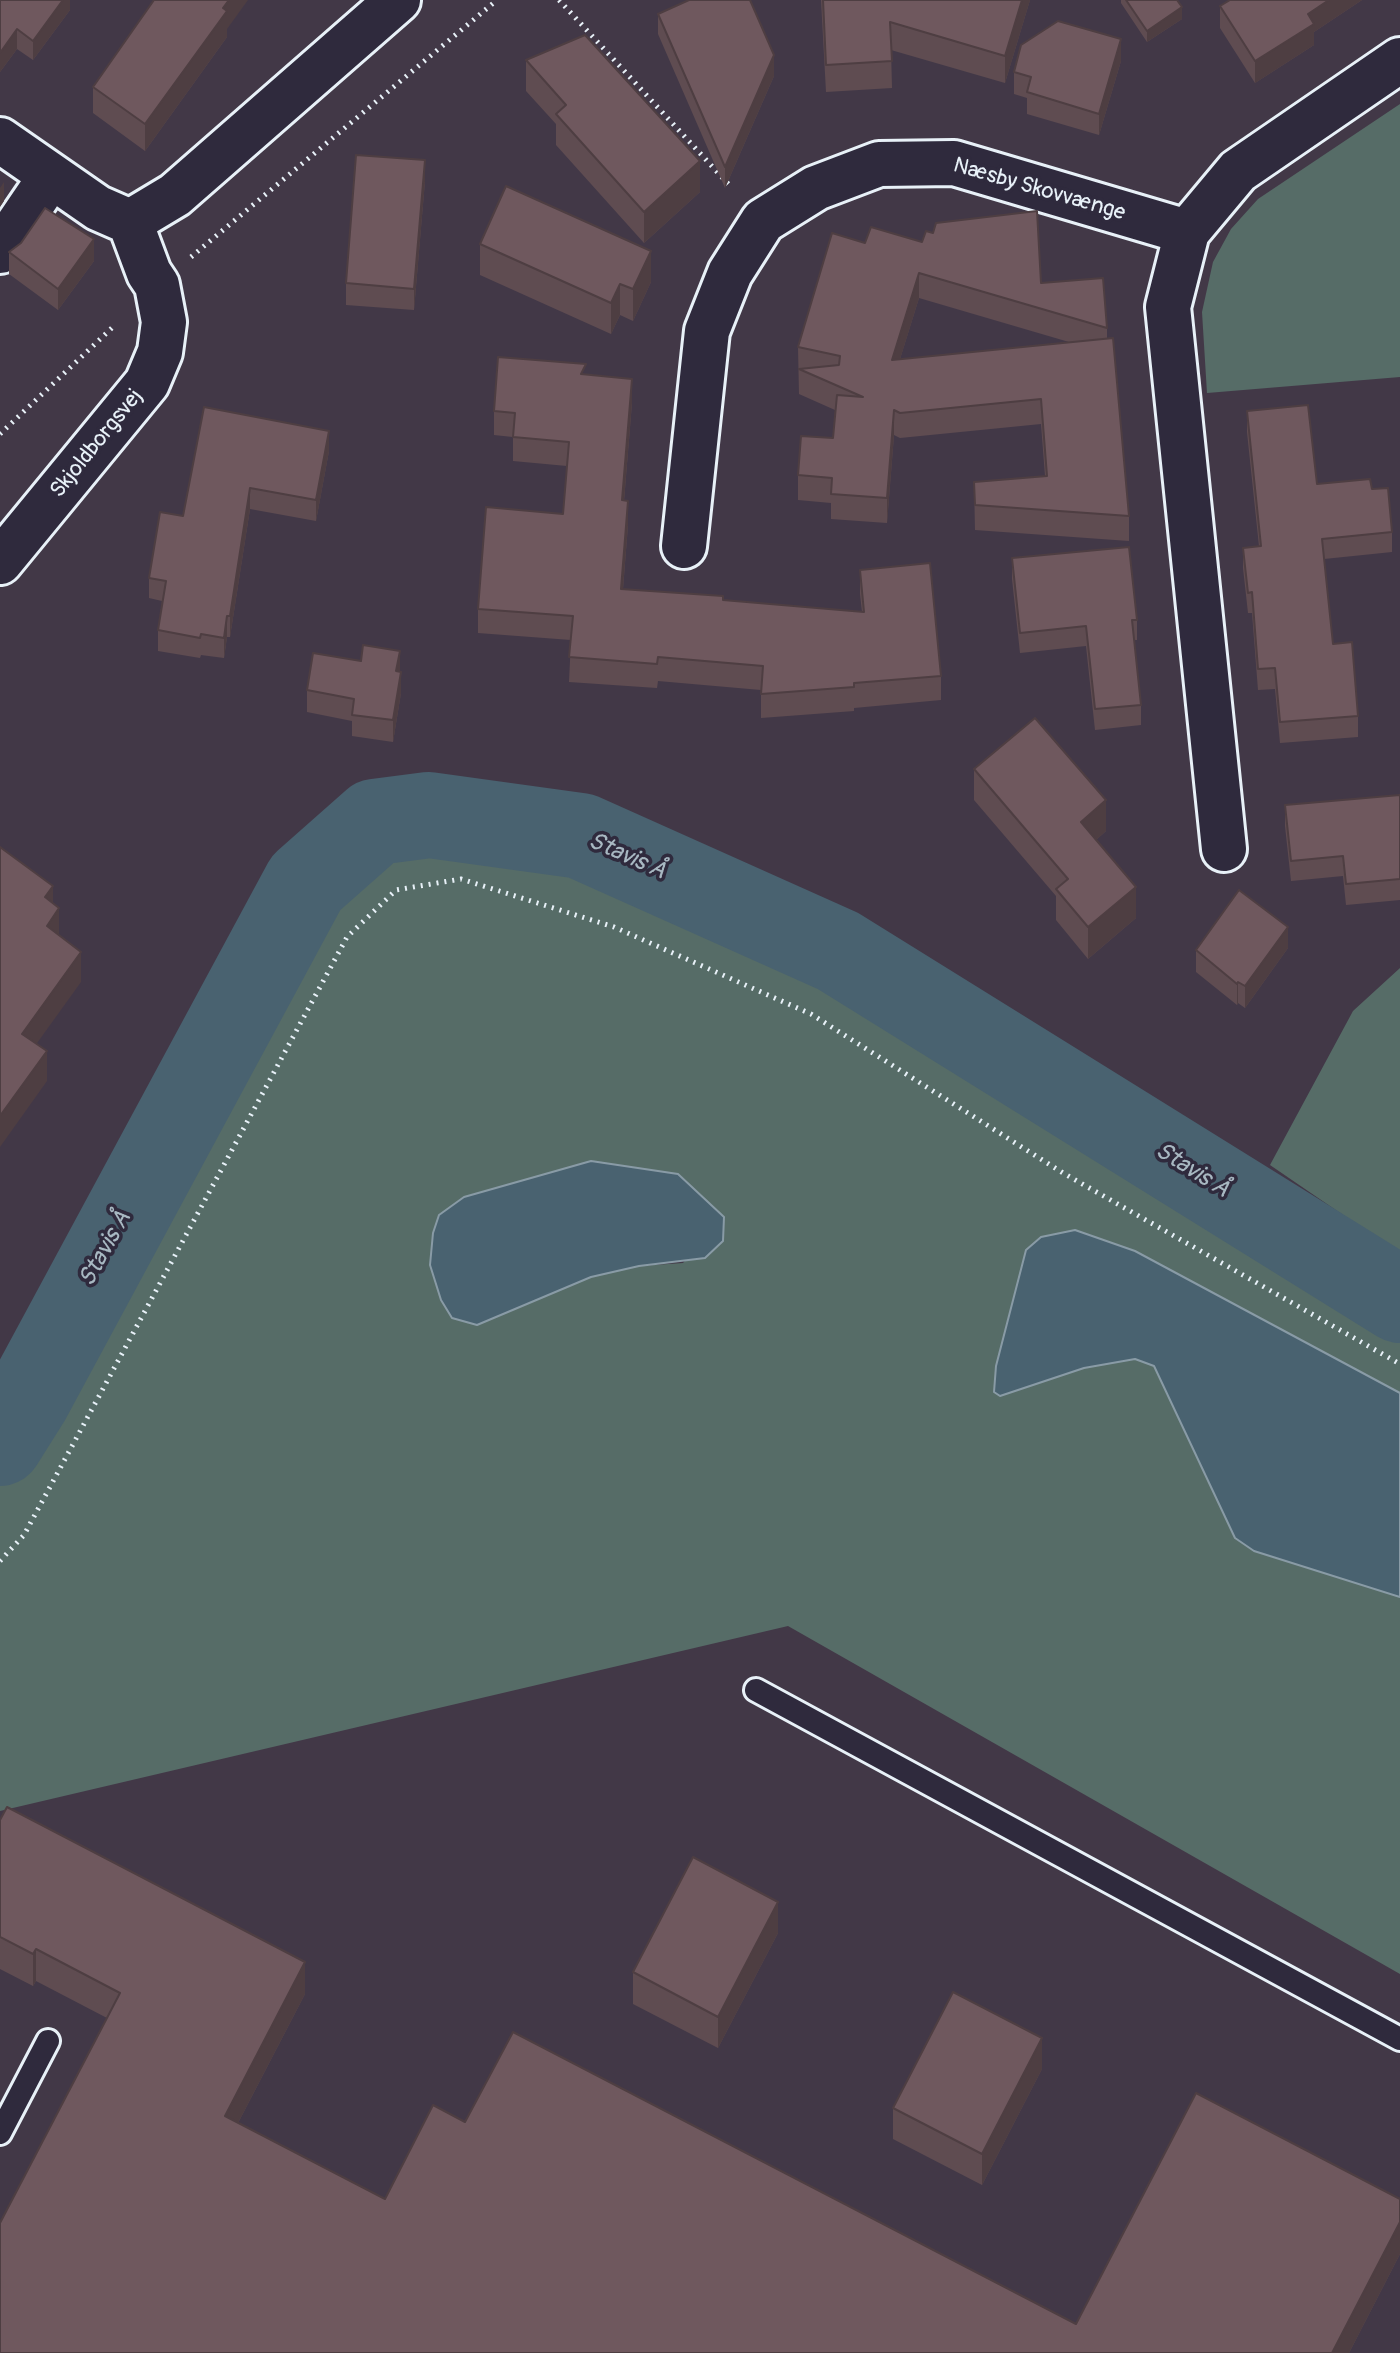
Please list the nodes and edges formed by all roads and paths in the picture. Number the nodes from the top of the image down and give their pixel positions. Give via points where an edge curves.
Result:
1 (398, 0) edge
2 (497, 0) edge
3 (559, 0) edge
4 (1400, 60) edge
5 (0, 140) edge
6 (51, 176) junction
7 (763, 221) junction
8 (130, 222) junction
9 (1187, 232) junction
10 (0, 251) edge
11 (157, 285) junction
12 (0, 434) edge
13 (684, 546) dead end
14 (0, 562) edge
15 (1224, 849) dead end
16 (1400, 1364) edge
17 (0, 1561) edge
18 (756, 1690) dead end
19 (1400, 2039) edge
20 (48, 2041) dead end
21 (0, 2133) edge

1 - 8 street via 175,195
2 - 11 path
3 - 7 path
4 - 9 street via 1238,171
5 - 6 street
6 - 8 street via 98,208
6 - 10 street
7 - 9 street, Næsby Skovvænge via 816,188 879,164 954,163
7 - 13 street, Næsby Skovvænge via 730,273 707,331
8 - 11 street, Skjoldborgsvej
9 - 15 street via 1168,307
11 - 12 path
11 - 14 street, Skjoldborgsvej via 164,322 160,352 147,383
16 - 17 path via 1063,1173 811,1014 614,927 461,879 396,890 347,937 24,1535
18 - 19 lane
20 - 21 lane

